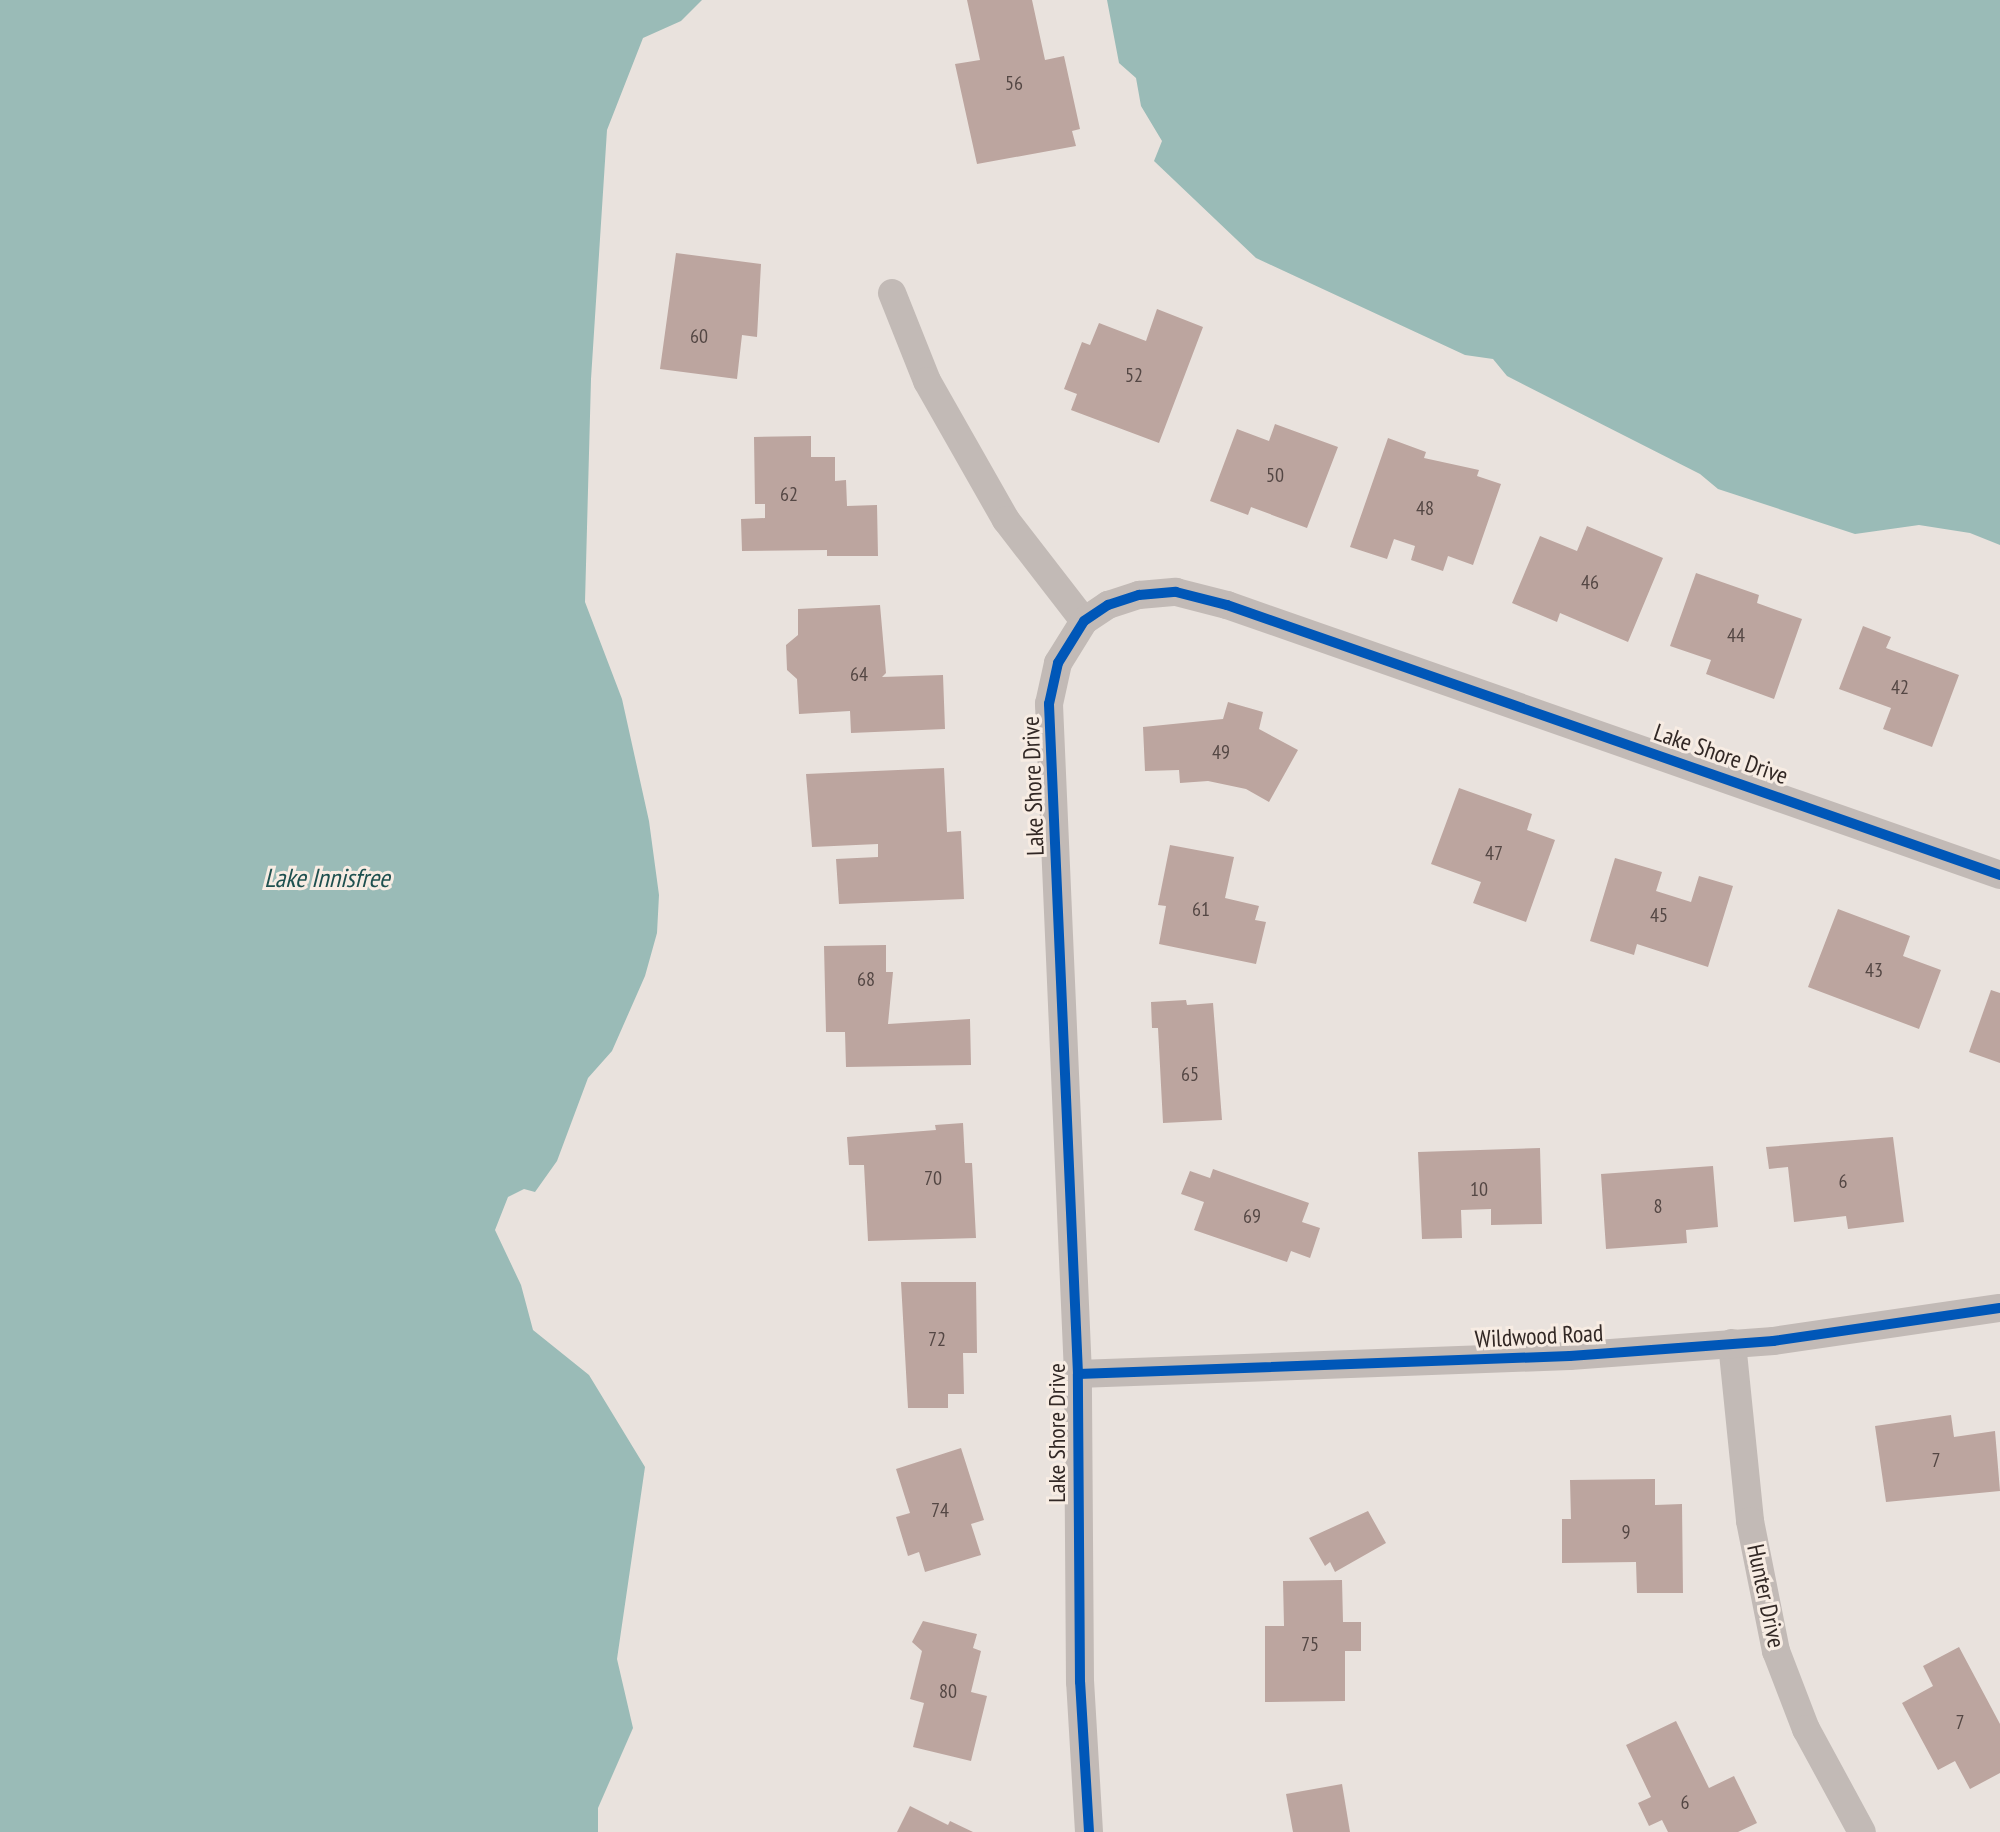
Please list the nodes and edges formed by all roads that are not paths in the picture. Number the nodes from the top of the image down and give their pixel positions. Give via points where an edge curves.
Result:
1 (892, 293) dead end
2 (1084, 621) junction
3 (2000, 875) edge
4 (2000, 1308) edge
5 (1732, 1343) junction
6 (1078, 1374) junction
7 (1089, 1832) edge
8 (1862, 1832) edge

1 - 2 street via 927,381 1006,520
2 - 3 street, Lake Shore Drive via 1108,605 1139,595 1176,592 1227,605
2 - 6 street, Lake Shore Drive via 1067,641 1049,704
4 - 5 street, Wildwood Road
5 - 6 street, Wildwood Road via 1570,1356
5 - 8 street, Hunter Drive via 1750,1521 1776,1651 1806,1729
6 - 7 street, Lake Shore Drive via 1080,1682

